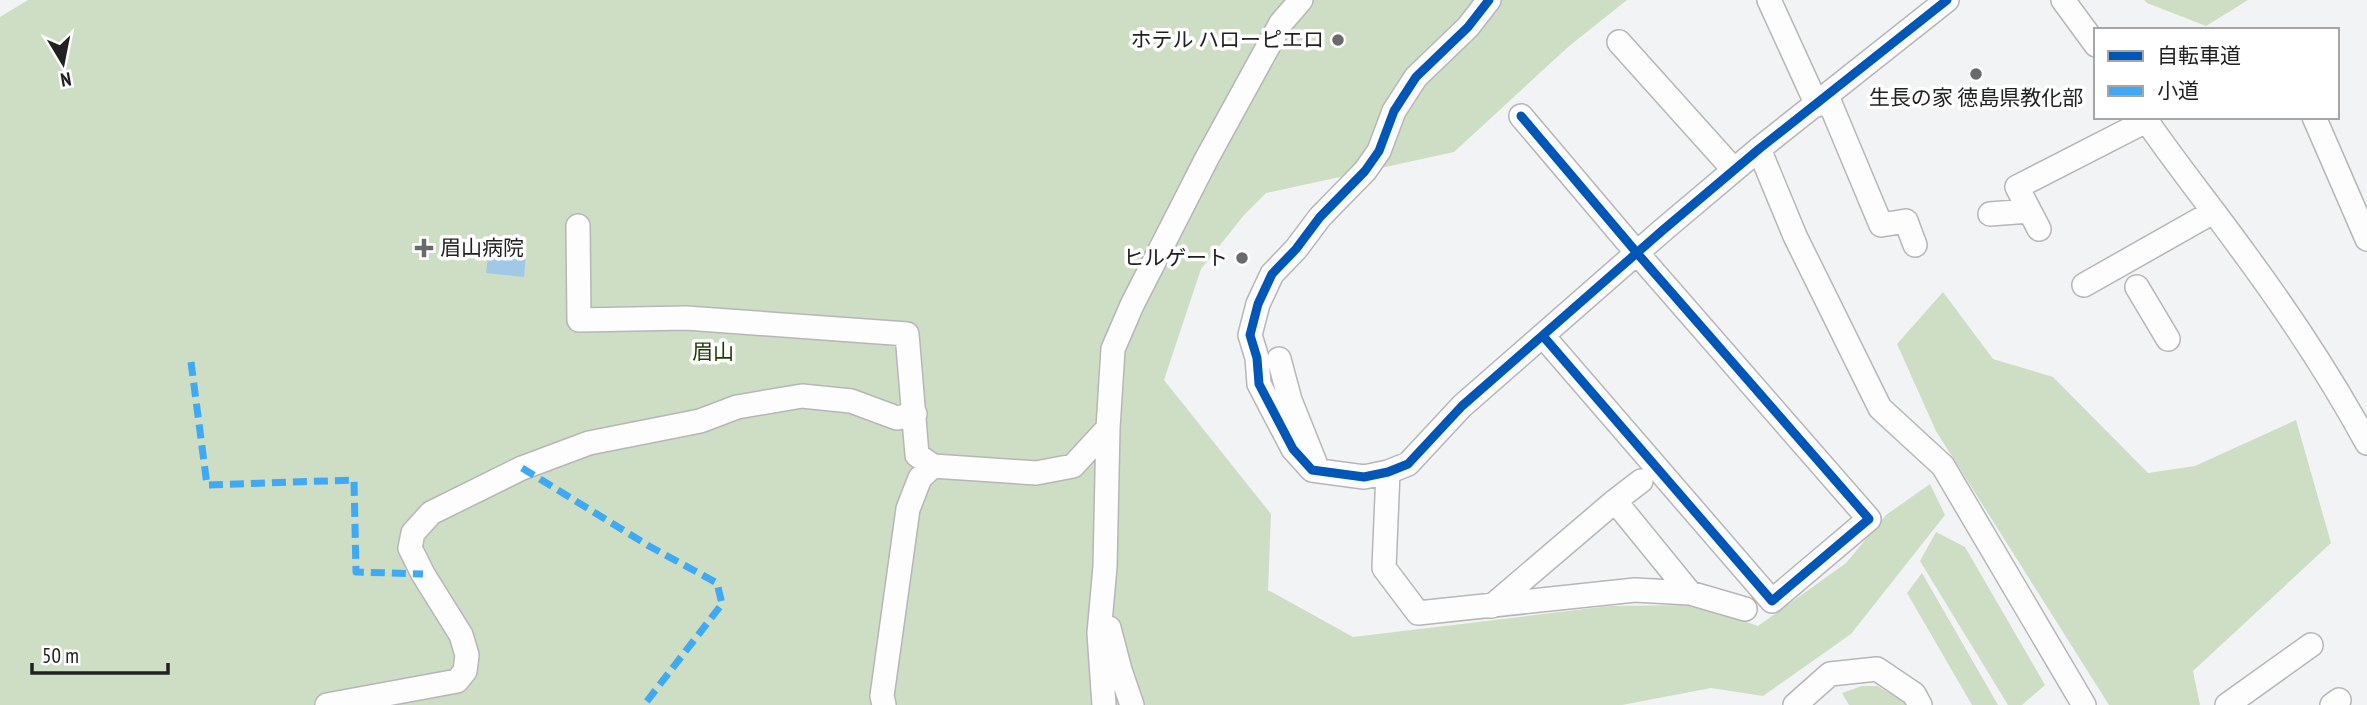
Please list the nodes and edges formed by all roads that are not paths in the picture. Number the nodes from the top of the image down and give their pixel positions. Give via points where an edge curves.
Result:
1 (1301, 0) edge
2 (1489, 0) edge
3 (1769, 0) edge
4 (1947, 0) edge
5 (2063, 0) edge
6 (1619, 42) dead end
7 (2094, 42) edge
8 (1822, 100) junction
9 (1521, 116) dead end
10 (2145, 119) edge
11 (2315, 119) edge
12 (1759, 149) junction
13 (1734, 170) junction
14 (2213, 212) junction
15 (1990, 214) dead end
16 (578, 226) dead end
17 (2367, 239) edge
18 (1915, 245) dead end
19 (1637, 253) junction
20 (2084, 285) dead end
21 (2137, 287) dead end
22 (1543, 336) junction
23 (2168, 339) dead end
24 (1279, 359) dead end
25 (915, 414) junction
26 (1108, 428) junction
27 (2367, 443) edge
28 (933, 466) junction
29 (1318, 471) junction
30 (1388, 472) junction
31 (1641, 481) dead end
32 (1615, 501) junction
33 (1690, 593) junction
34 (1102, 600) junction
35 (1492, 606) junction
36 (1745, 609) dead end
37 (2311, 645) dead end
38 (327, 705) edge
39 (884, 705) edge
40 (1104, 705) edge
41 (1132, 705) edge
42 (1795, 705) edge
43 (1920, 705) edge
44 (2084, 705) edge
45 (2227, 705) edge

1 - 26 street via 1281,23 1132,305 1113,349
2 - 29 street via 1416,77 1394,111 1379,151 1272,274 1258,304 1250,334 1259,384 1293,449
3 - 8 street
4 - 8 street
5 - 7 street
6 - 13 street
8 - 12 street
8 - 18 street via 1881,225 1906,220
9 - 19 street
10 - 14 street
10 - 15 street via 2017,187 2034,220
11 - 17 street
12 - 13 street
12 - 44 street via 1795,236 1880,408 1943,466
13 - 19 street
14 - 20 street
14 - 27 street via 2305,340
16 - 25 street via 579,320 686,318 907,334
19 - 22 street
19 - 22 street via 1869,519 1772,601
21 - 23 street
22 - 30 street via 1462,406 1408,464
24 - 29 street
25 - 28 street via 918,455
25 - 38 street via 897,418 851,401 802,396 737,407 700,421 589,443 522,468 431,513 413,533 410,548 461,635 467,655 465,671 457,681
26 - 28 street via 1073,466 1036,473
26 - 34 street
28 - 39 street via 920,478 908,509
29 - 30 street via 1364,477
30 - 35 street via 1384,568 1418,613
31 - 32 street
32 - 33 street
32 - 35 street
33 - 35 street via 1635,590
33 - 36 street
34 - 40 street via 1099,633
34 - 41 street
37 - 45 street
42 - 43 street via 1830,674 1877,669 1914,694

